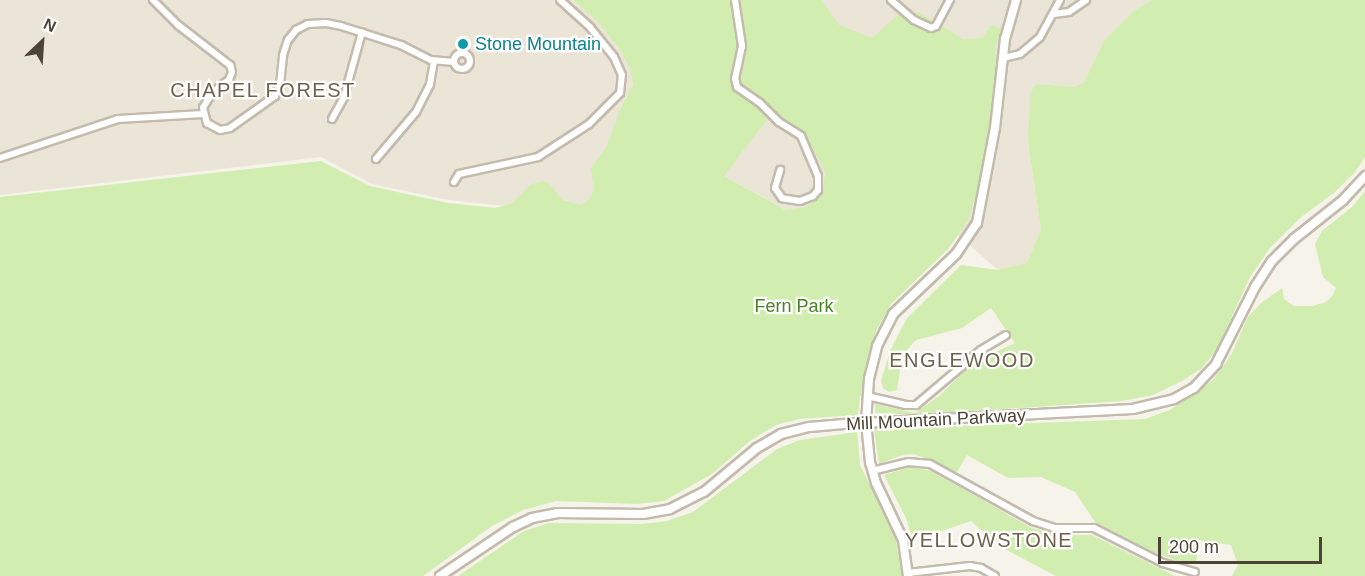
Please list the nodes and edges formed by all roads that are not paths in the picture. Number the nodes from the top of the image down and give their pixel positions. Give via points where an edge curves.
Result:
1 (153, 0) edge
2 (560, 0) edge
3 (735, 0) edge
4 (891, 0) edge
5 (950, 0) edge
6 (1016, 0) edge
7 (1060, 0) edge
8 (1086, 0) edge
9 (1054, 14) junction
10 (362, 32) junction
11 (1003, 58) junction
12 (434, 61) junction
13 (454, 62) dead end
14 (203, 114) junction
15 (332, 119) dead end
16 (0, 158) edge
17 (376, 159) dead end
18 (780, 170) dead end
19 (1365, 176) edge
20 (454, 182) dead end
21 (1006, 335) dead end
22 (867, 396) junction
23 (872, 471) junction
24 (1195, 572) dead end
25 (908, 574) edge
26 (440, 576) edge
27 (995, 576) edge

1 - 14 street via 230,65 229,80 208,97
2 - 20 street via 590,27 614,57 622,75 620,93 589,124 538,157 459,174
3 - 18 street via 742,46 735,78 737,87 801,136 818,176 819,190 807,199 782,198 775,188
4 - 5 street via 914,20 931,28 936,26
6 - 11 street
7 - 9 street
8 - 9 street via 1069,12
9 - 11 street via 1040,37 1020,54
10 - 12 street
10 - 14 street via 326,23 302,27 288,40 280,85 270,101 225,130 211,126
10 - 15 street via 344,97
11 - 22 street via 977,223 956,254 904,301 888,322 877,346
12 - 13 street
12 - 17 street via 430,84 416,112
14 - 16 street via 118,119
19 - 26 street, Mill Mountain Parkway, bridge via 1272,261 1216,364 1194,387 1174,399 1132,409 810,427 781,434 757,448 704,492 670,509 643,514 557,513 532,518 513,526
21 - 22 street via 981,350 916,405
22 - 23 street via 867,446
23 - 24 street via 908,462 930,464 1033,521 1055,528 1094,528 1163,563
23 - 25 street via 903,540
25 - 27 street via 970,566

